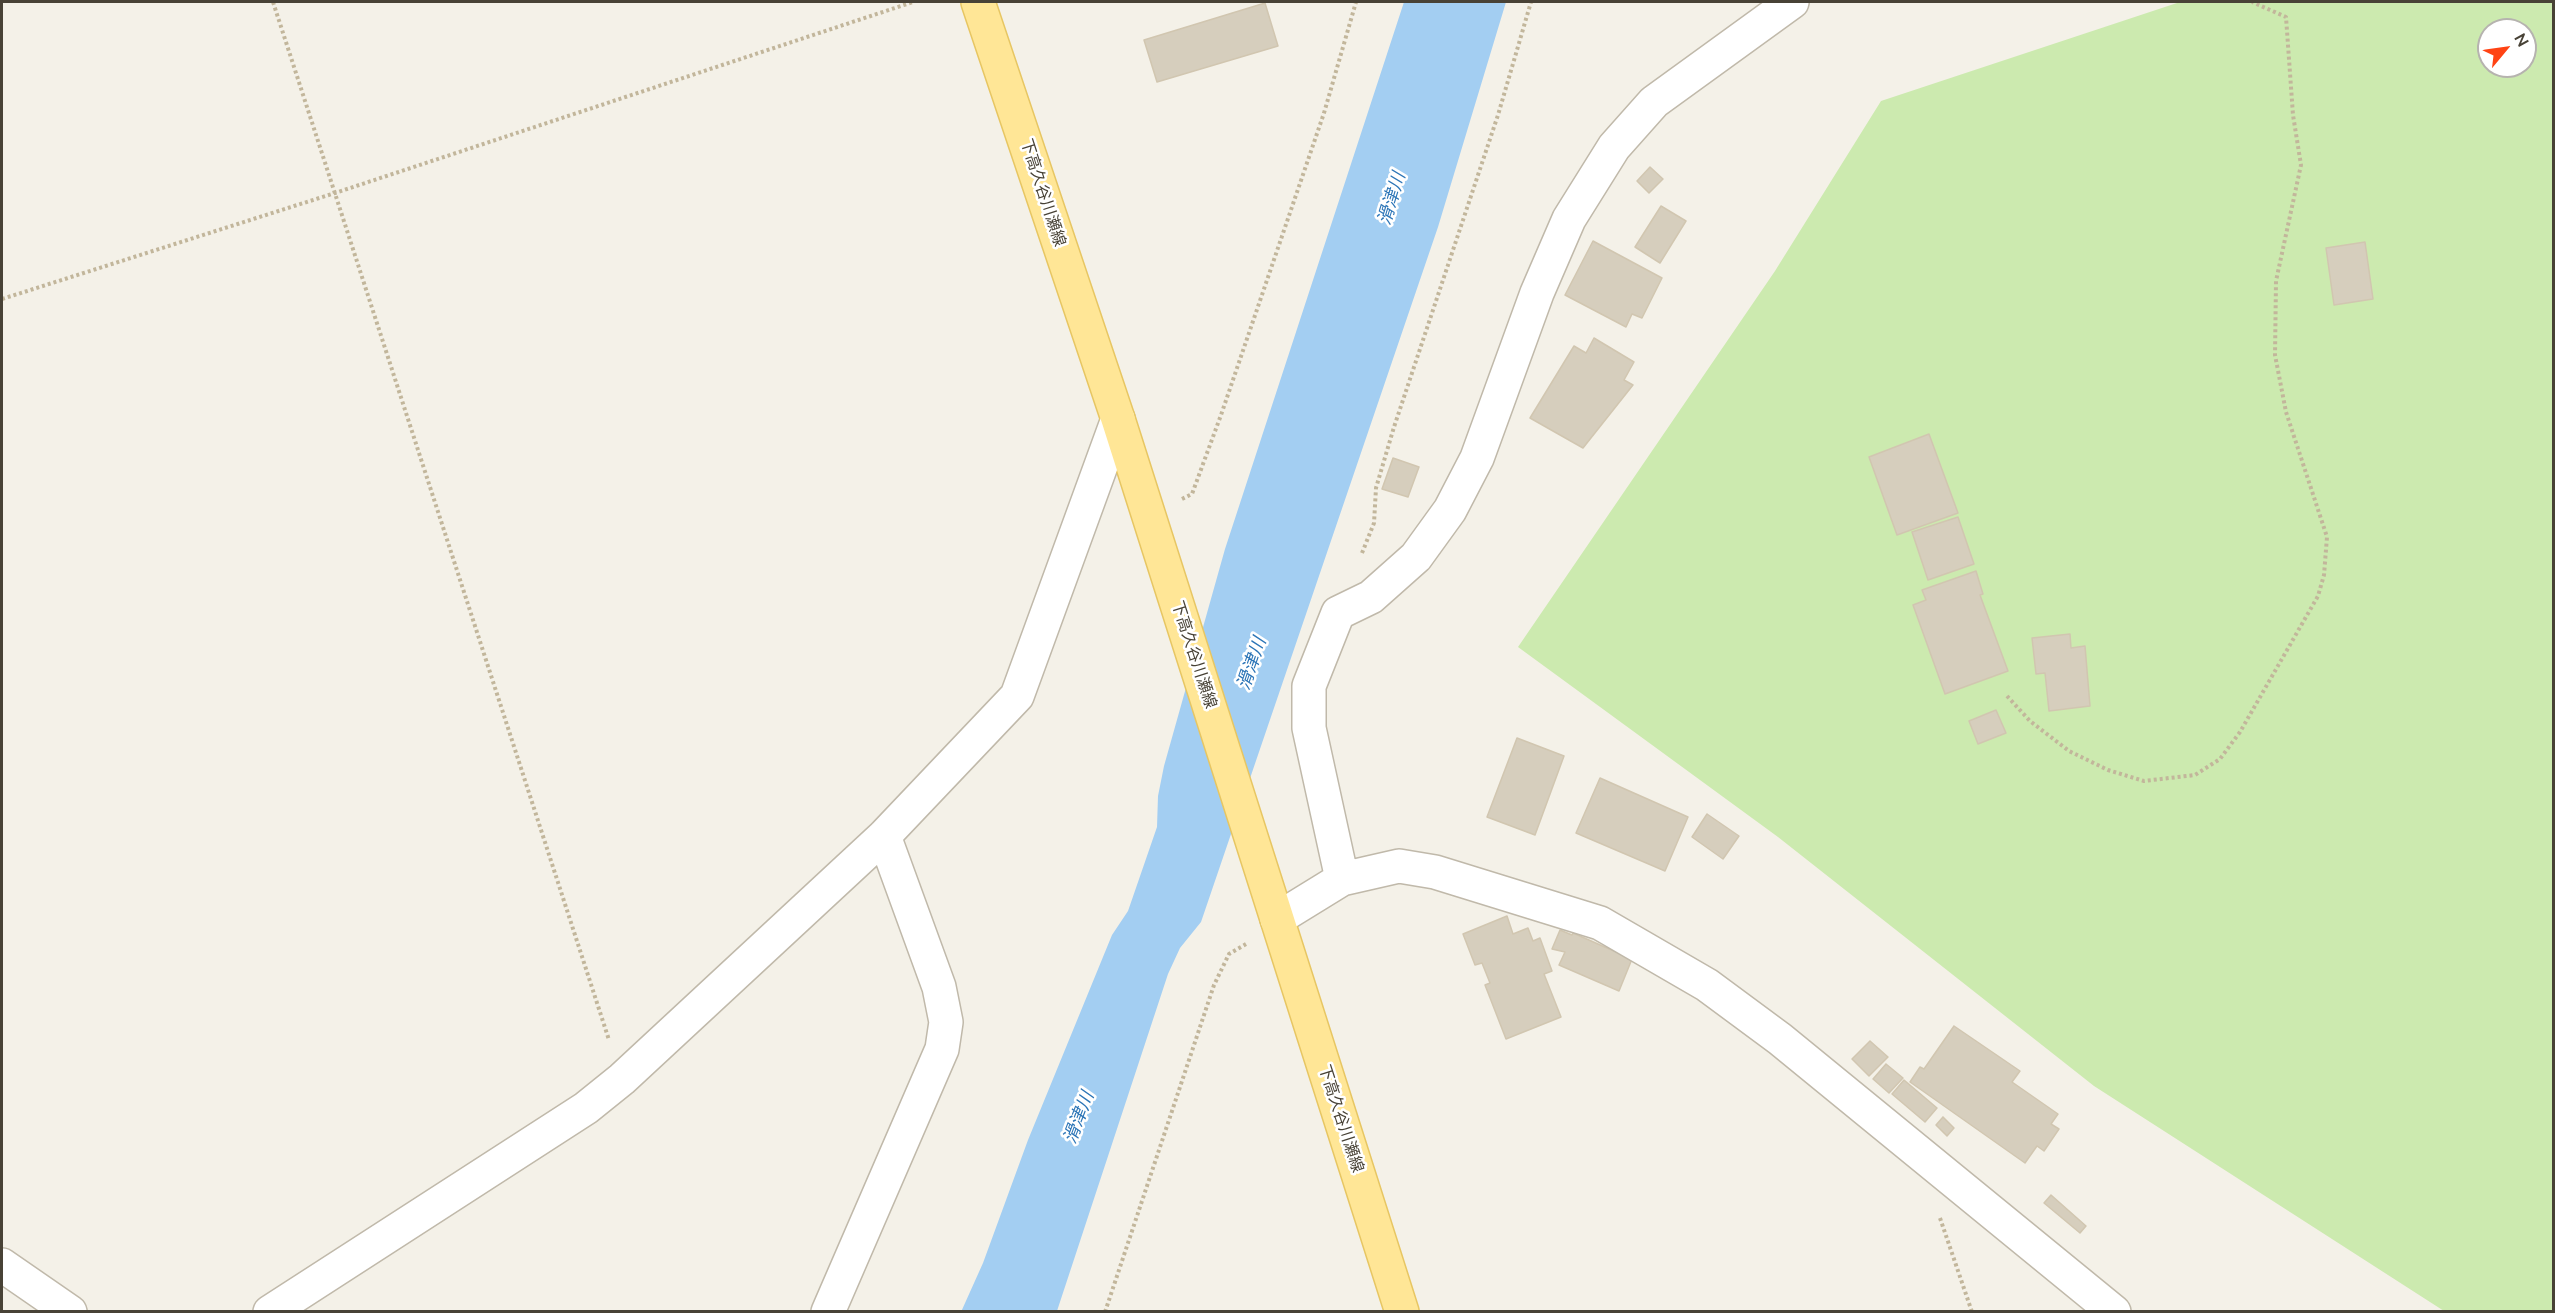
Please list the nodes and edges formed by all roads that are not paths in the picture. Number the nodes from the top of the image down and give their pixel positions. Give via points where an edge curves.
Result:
1 (978, 2) edge
2 (1792, 2) edge
3 (1118, 419) junction
4 (884, 836) junction
5 (1342, 879) junction
6 (1277, 919) junction
7 (2, 1265) edge
8 (70, 1311) edge
9 (270, 1311) edge
10 (828, 1311) edge
11 (1402, 1311) edge
12 (2114, 1311) edge

1 - 3 main road, 下高久谷川瀬線
2 - 5 street via 1654,102 1614,147 1569,219 1537,293 1477,458 1450,510 1416,556 1371,597 1338,613 1309,686 1309,728
3 - 4 street via 1017,696
3 - 6 main road, 下高久谷川瀬線
4 - 9 street via 586,1108
4 - 10 street via 939,987 946,1022 942,1049
5 - 6 street
5 - 12 street via 1399,866 1435,872 1600,923 1707,985 1780,1039
6 - 11 main road, 下高久谷川瀬線
7 - 8 street

